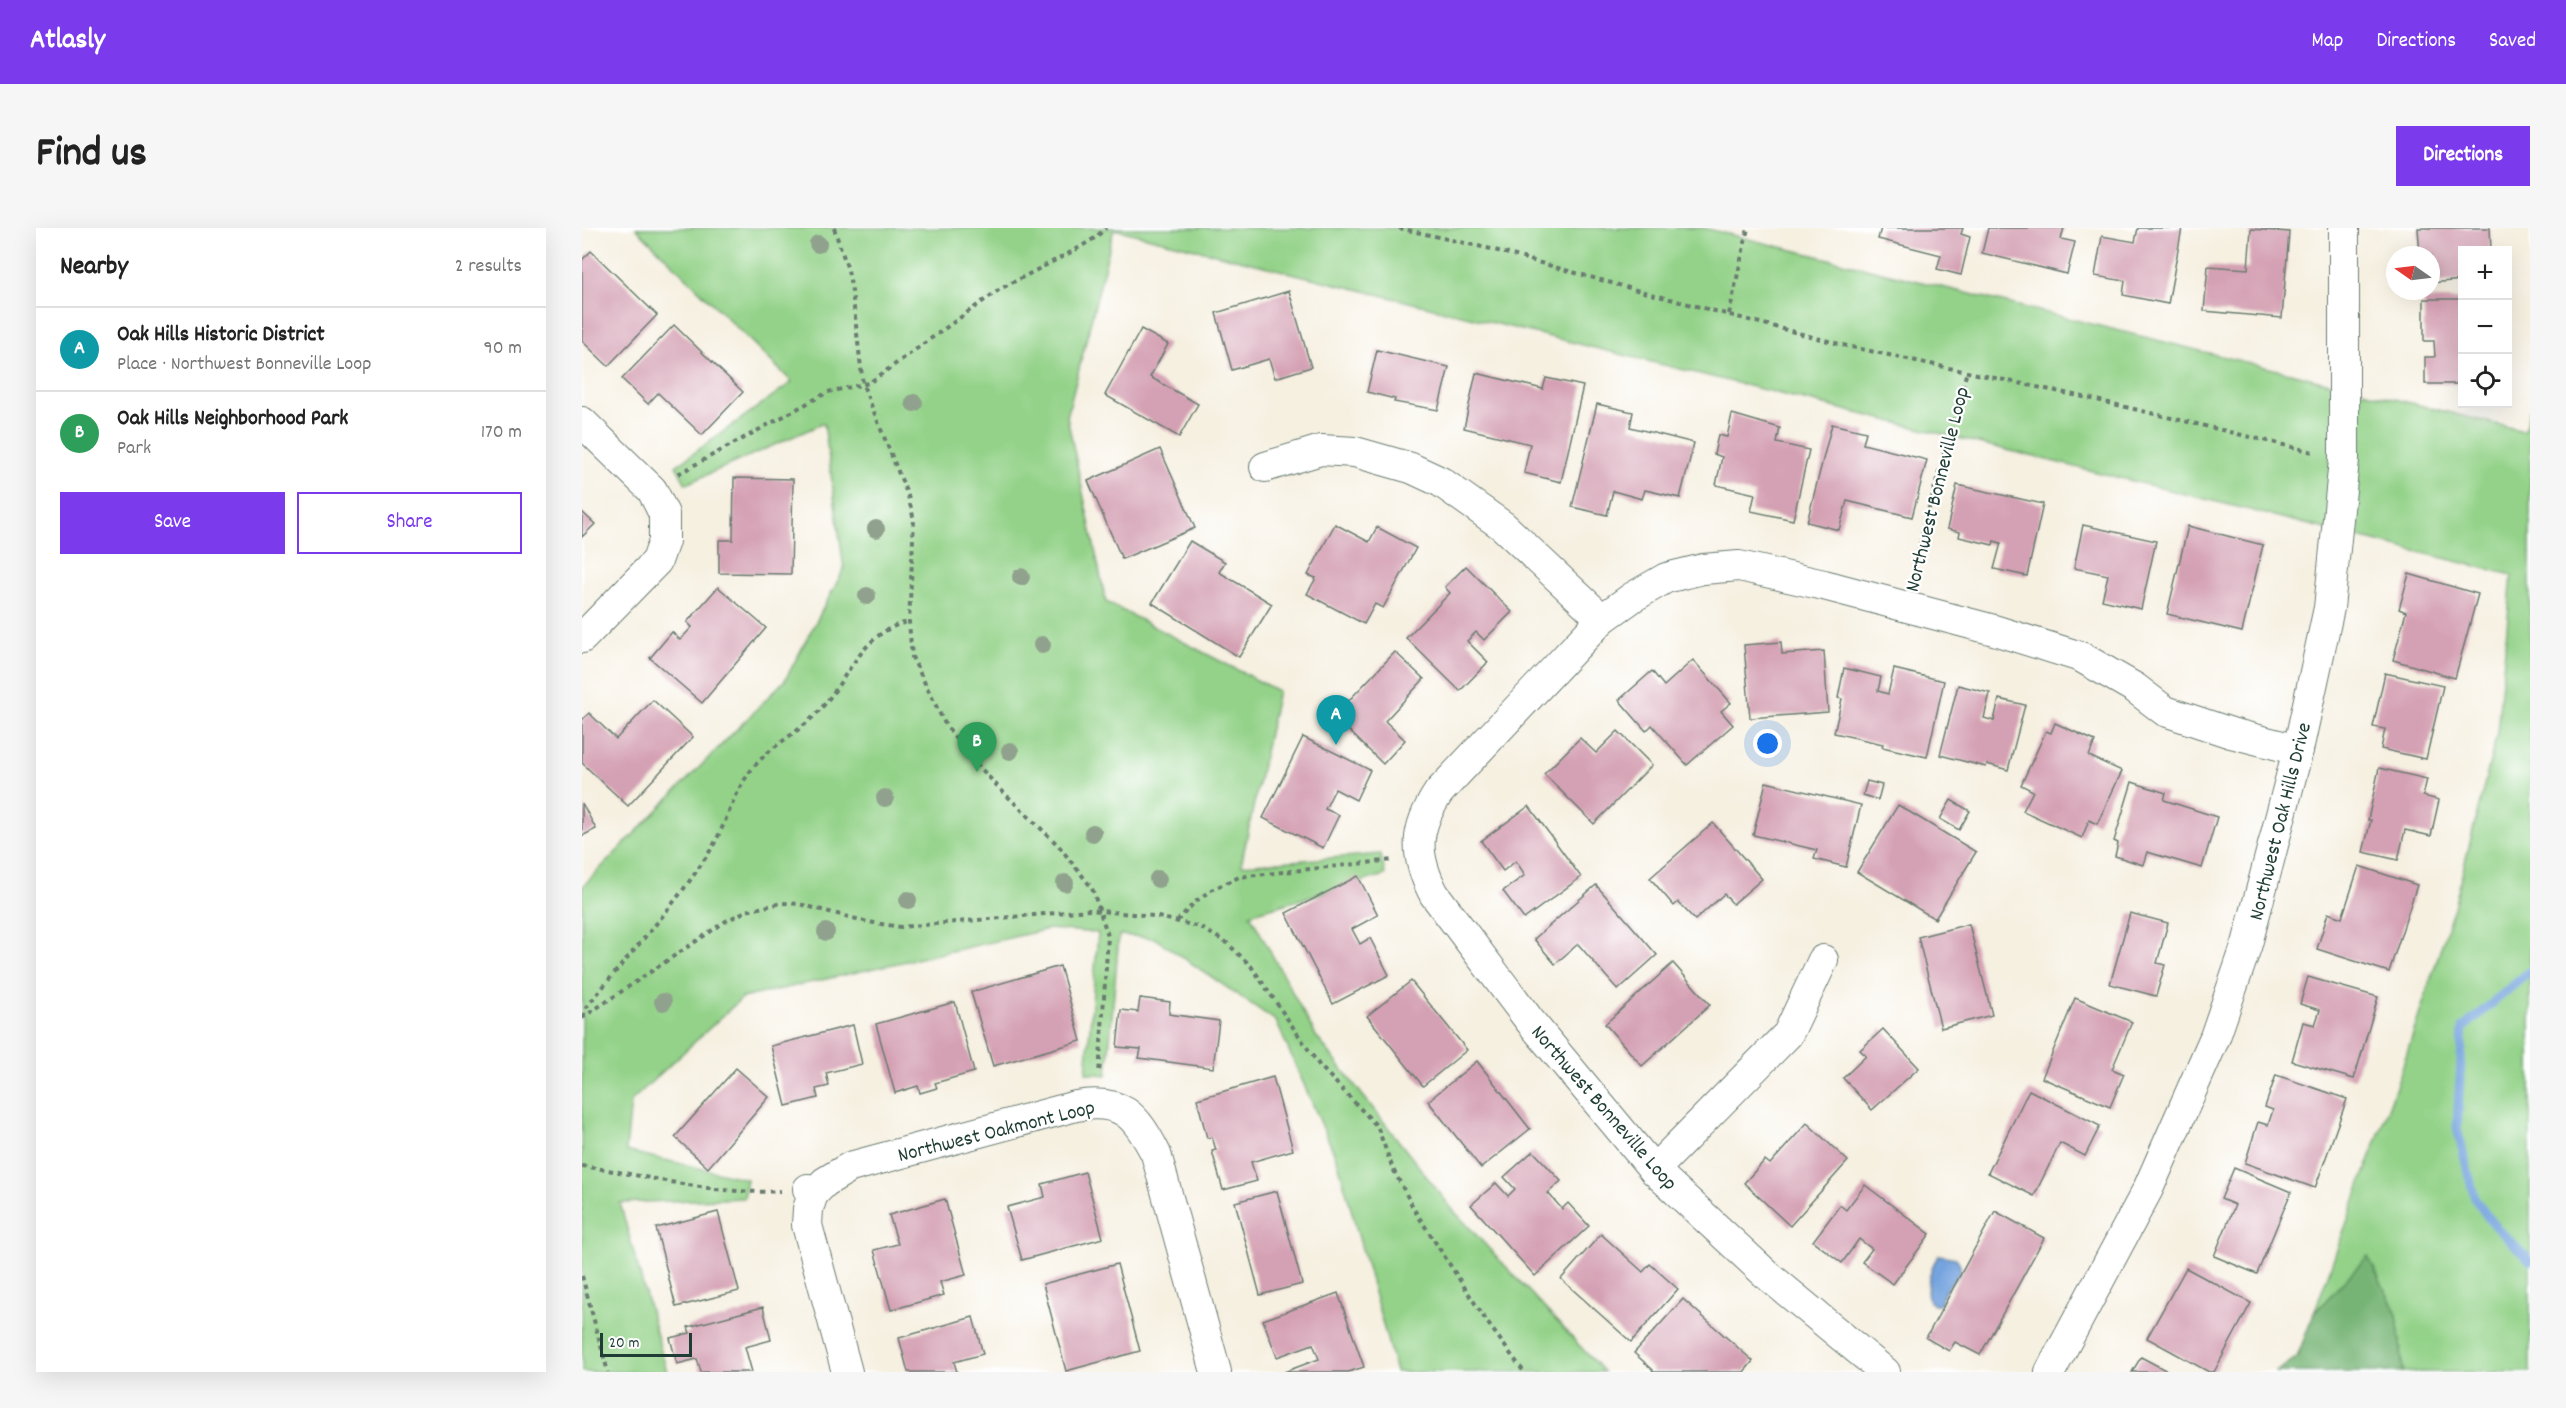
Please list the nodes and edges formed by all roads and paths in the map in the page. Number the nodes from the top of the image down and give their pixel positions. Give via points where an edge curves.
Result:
1 (834, 228) edge
2 (1106, 228) edge
3 (1399, 228) edge
4 (1748, 228) edge
5 (2344, 228) edge
6 (1729, 314) junction
7 (1967, 371) junction
8 (863, 385) junction
9 (582, 422) edge
10 (2344, 460) junction
11 (1265, 467) dead end
12 (652, 490) junction
13 (1906, 607) junction
14 (1602, 619) junction
15 (909, 622) junction
16 (582, 638) edge
17 (2298, 750) junction
18 (1420, 857) junction
19 (1100, 910) junction
20 (1177, 921) junction
21 (1823, 960) dead end
22 (582, 1018) edge
23 (1098, 1102) junction
24 (582, 1166) edge
25 (1654, 1170) junction
26 (811, 1192) junction
27 (582, 1276) edge
28 (608, 1372) edge
29 (847, 1372) edge
30 (1216, 1372) edge
31 (1524, 1372) edge
32 (1885, 1372) edge
33 (2050, 1372) edge

1 - 8 path via 852,291
2 - 8 path via 1075,250 1000,289
3 - 6 path
4 - 6 path
5 - 10 street, Northwest Oak Hills Drive
6 - 7 path via 1847,346
7 - 10 path
7 - 13 path, Northwest Bonneville Loop
8 - 12 path via 828,392
8 - 15 path via 912,509
9 - 12 street
10 - 17 street, Northwest Oak Hills Drive via 2329,608
11 - 14 street via 1321,450 1355,452 1411,468 1441,482 1503,526
12 - 16 street via 664,514 664,541 657,561
13 - 14 street, Northwest Bonneville Loop via 1739,566 1666,578
13 - 17 street, Northwest Bonneville Loop via 2081,657 2135,688 2165,711
14 - 18 street, Northwest Bonneville Loop via 1439,792 1421,828
15 - 19 path via 912,657 944,722 963,749 1075,863 1092,888
15 - 22 path via 866,648 816,715 752,770 702,863 637,949 592,1000
17 - 33 street, Northwest Oak Hills Drive via 2247,944 2215,1037 2148,1189
18 - 20 path via 1239,877 1211,890
18 - 25 street, Northwest Bonneville Loop via 1434,894 1530,1022
19 - 20 path
19 - 22 path via 901,927 799,904 765,906 726,921
19 - 23 path via 1108,936
20 - 31 path via 1200,927 1227,943 1251,966 1304,1046 1377,1126 1415,1211
21 - 25 street via 1788,1035
23 - 26 street, Northwest Oakmont Loop via 850,1167
23 - 30 street, Northwest Oakmont Loop via 1122,1109 1144,1132 1156,1154
24 - 26 path via 684,1185 756,1193
25 - 32 street, Northwest Bonneville Loop via 1766,1274
26 - 29 street via 807,1225
27 - 28 path

